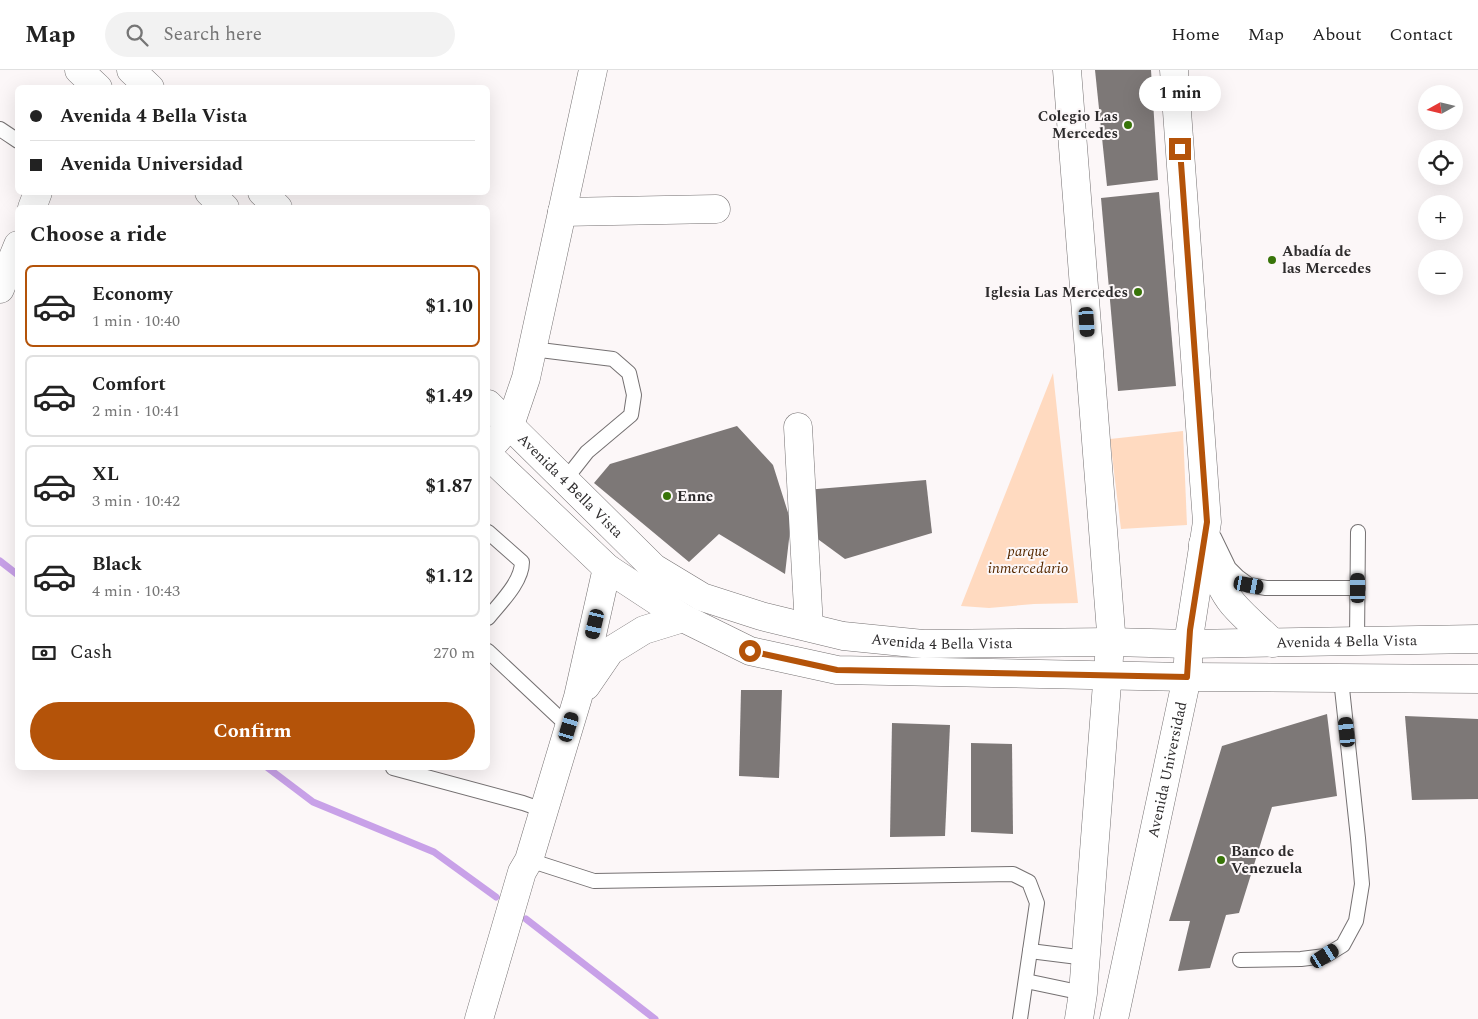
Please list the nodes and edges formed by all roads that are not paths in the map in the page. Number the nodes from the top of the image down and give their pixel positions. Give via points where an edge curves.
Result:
1 (131, 70) edge
2 (593, 70) edge
3 (1067, 70) edge
4 (1174, 70) edge
5 (147, 85) edge
6 (0, 129) edge
7 (15, 139) edge
8 (212, 195) edge
9 (265, 195) edge
10 (222, 205) edge
11 (275, 205) edge
12 (716, 209) dead end
13 (562, 212) junction
14 (15, 252) edge
15 (0, 289) edge
16 (532, 349) junction
17 (490, 406) edge
18 (510, 426) junction
19 (798, 427) dead end
20 (490, 448) edge
21 (490, 457) edge
22 (565, 480) junction
23 (1358, 532) dead end
24 (1205, 533) junction
25 (490, 534) edge
26 (607, 568) junction
27 (1358, 588) junction
28 (490, 616) edge
29 (683, 618) junction
30 (809, 627) junction
31 (1478, 639) edge
32 (1357, 641) junction
33 (1111, 642) junction
34 (1273, 643) junction
35 (1189, 644) junction
36 (490, 653) edge
37 (1108, 675) junction
38 (1187, 677) junction
39 (1341, 679) junction
40 (1478, 679) edge
41 (578, 698) junction
42 (569, 727) junction
43 (404, 770) edge
44 (543, 810) junction
45 (528, 860) junction
46 (1030, 951) junction
47 (1086, 958) junction
48 (1240, 960) dead end
49 (1026, 981) junction
50 (1081, 1006) edge
51 (479, 1019) edge
52 (1020, 1019) edge
53 (1114, 1019) edge

1 - 5 street
2 - 13 street
3 - 33 street
4 - 24 street, Avenida Universidad
6 - 7 lane
8 - 10 street
9 - 11 street
12 - 13 street
13 - 16 street
14 - 15 street
16 - 18 street
16 - 22 lane via 613,359 629,373 634,395 630,415 587,452
17 - 18 street, Avenida 4 Bella Vista
18 - 20 street
18 - 22 street, Avenida 4 Bella Vista
19 - 30 street
21 - 26 street, Avenida 4 Bella Vista
22 - 30 street, Avenida 4 Bella Vista via 654,568 686,588 702,597 760,616
23 - 27 lane
24 - 27 lane via 1229,568 1249,585 1266,588
24 - 34 street via 1217,578 1226,594
24 - 35 street, Avenida Universidad
25 - 28 lane via 522,562 510,594
26 - 29 street, Avenida 4 Bella Vista
26 - 41 street
27 - 32 lane
29 - 37 street, Avenida 4 Bella Vista via 750,651 837,670
29 - 41 street via 644,630 610,652
30 - 33 street, Avenida 4 Bella Vista via 843,636 923,644
31 - 32 street, Avenida 4 Bella Vista
32 - 34 street, Avenida 4 Bella Vista
33 - 35 street, Avenida 4 Bella Vista
33 - 37 street
34 - 35 street, Avenida 4 Bella Vista
35 - 38 street, Avenida Universidad
36 - 42 lane
37 - 38 street, Avenida 4 Bella Vista
37 - 47 street
38 - 39 street, Avenida 4 Bella Vista
38 - 53 street, Avenida Universidad
39 - 40 street, Avenida 4 Bella Vista
39 - 48 lane via 1362,884 1356,921 1343,945 1325,956
41 - 42 street
42 - 44 street
43 - 44 lane
44 - 45 street
45 - 46 lane via 594,881 1013,874 1029,882 1037,903
45 - 51 street
46 - 47 lane
46 - 49 lane
47 - 50 street
49 - 50 lane
49 - 52 lane

